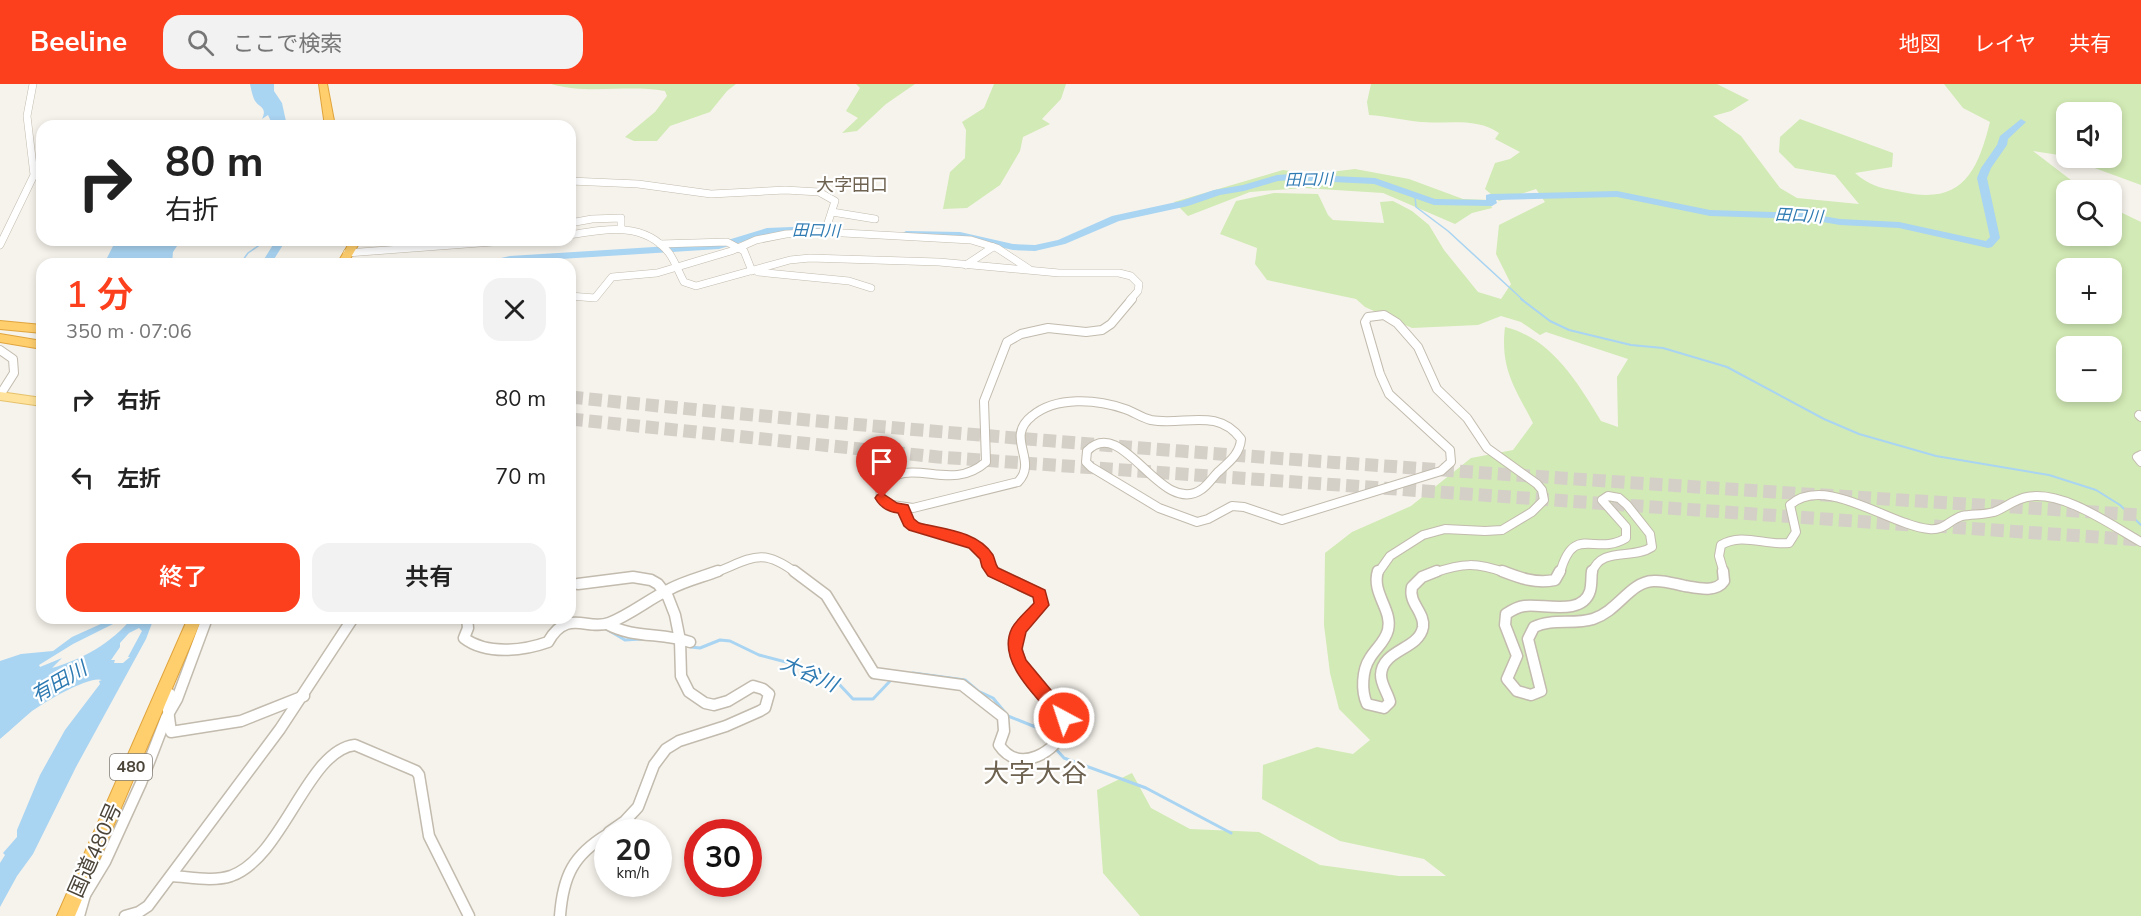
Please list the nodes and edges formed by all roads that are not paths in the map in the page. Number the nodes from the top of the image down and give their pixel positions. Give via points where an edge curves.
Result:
1 (33, 84) edge
2 (323, 84) edge
3 (329, 120) edge
4 (576, 181) edge
5 (832, 212) junction
6 (875, 219) dead end
7 (576, 222) edge
8 (621, 228) junction
9 (825, 232) junction
10 (576, 234) edge
11 (0, 245) edge
12 (733, 245) junction
13 (352, 246) edge
14 (440, 246) edge
15 (662, 246) junction
16 (993, 247) junction
17 (347, 253) junction
18 (345, 258) edge
19 (966, 265) junction
20 (677, 266) junction
21 (1031, 270) junction
22 (752, 271) junction
23 (871, 288) dead end
24 (576, 296) edge
25 (0, 325) edge
26 (36, 328) edge
27 (0, 338) edge
28 (36, 344) edge
29 (0, 350) edge
30 (2, 396) edge
31 (36, 401) edge
32 (2141, 455) edge
33 (2141, 462) edge
34 (903, 509) junction
35 (2141, 542) edge
36 (578, 584) dead end
37 (664, 592) junction
38 (576, 622) edge
39 (192, 624) edge
40 (205, 624) edge
41 (349, 624) edge
42 (468, 624) edge
43 (570, 624) edge
44 (608, 624) junction
45 (685, 640) junction
46 (164, 692) junction
47 (304, 696) junction
48 (170, 714) junction
49 (624, 819) edge
50 (594, 842) edge
51 (171, 876) junction
52 (81, 894) junction
53 (66, 916) edge
54 (80, 916) edge
55 (125, 916) edge
56 (469, 916) edge
57 (560, 916) edge

1 - 11 street via 26,106 36,162 33,177 4,229
2 - 3 highway
4 - 5 street via 638,184 698,194 819,192 835,201
5 - 6 street
5 - 9 street
7 - 8 street via 621,218
8 - 10 street
8 - 15 street via 642,233
9 - 12 street via 771,236
9 - 16 street via 887,237 955,235
12 - 15 street
12 - 20 street
12 - 22 street via 746,254
13 - 17 highway
14 - 17 street
15 - 20 street
16 - 19 street
16 - 21 street
17 - 18 highway
19 - 21 street
19 - 22 street via 810,258
20 - 22 street via 686,284 696,286
20 - 24 street via 644,275 612,277 595,298
21 - 34 street via 1122,273 1133,277 1139,286 1111,324 1102,330 1048,328 1010,339 984,397 986,462 960,478 907,472 890,478 881,487 880,496 889,505
22 - 23 street via 849,281
25 - 26 highway
27 - 28 highway
29 - 30 street via 14,364
30 - 31 main road
32 - 33 street via 2137,457
34 - 35 street via 1018,482 1028,469 1020,445 1022,427 1036,413 1070,402 1112,405 1153,420 1221,422 1235,430 1241,439 1240,450 1204,487 1192,493 1168,490 1116,445 1100,443 1087,450 1085,459 1091,467 1191,522 1206,520 1235,506 1282,520 1445,469 1452,459 1448,448 1395,401 1383,384 1365,322 1368,317 1381,314 1392,318 1413,340 1437,389 1467,418 1486,448 1537,484 1544,500 1509,529 1490,533 1438,530 1386,559 1376,574 1376,587 1389,626 1364,667 1364,698 1372,706 1384,708 1390,702 1382,682 1383,665 1423,628 1411,593 1417,581 1426,574 1468,563 1539,582 1556,580 1571,548 1587,543 1620,543 1626,538 1626,527 1603,503 1608,496 1624,501 1650,534 1652,547 1644,553 1612,555 1600,560 1593,568 1589,594 1578,604 1560,608 1519,607 1506,614 1505,629 1517,655 1507,679 1517,692 1528,695 1540,691 1528,639 1534,627 1605,615 1635,587 1646,582 1717,587 1724,577 1718,554 1721,545 1734,540 1789,543 1796,532 1790,505 1801,495 1829,496 1912,525 1936,529 2026,498 2048,498 2066,503
34 - 37 street via 911,525 974,544 987,557 993,572 1040,594 1041,605 1019,630 1014,649 1019,663 1064,718 1067,725 1062,740 1031,758 1006,758 999,745 1003,717 990,705 962,685 874,673 826,595 778,559 760,556
36 - 37 street via 640,578 658,584
37 - 44 street
37 - 45 street
38 - 44 street
39 - 46 highway, 国道480号 / 480
40 - 48 street
41 - 47 street
42 - 43 street via 466,641 519,650 548,642 554,631
44 - 45 street via 625,635
45 - 49 street via 682,681 687,691 709,705 717,705 749,686 758,686 768,694 768,702 765,708 665,750 653,767 644,797
46 - 48 street via 170,694
46 - 52 highway, 国道480号 / 480
47 - 48 street via 241,721 171,732
47 - 51 street
48 - 52 street via 105,862
50 - 57 street via 570,869 562,890
51 - 55 street via 148,906
51 - 56 street via 223,878 241,873 260,855 331,755 346,746 355,746 419,775 429,836
52 - 53 highway, 国道480号 / 480
52 - 54 street

